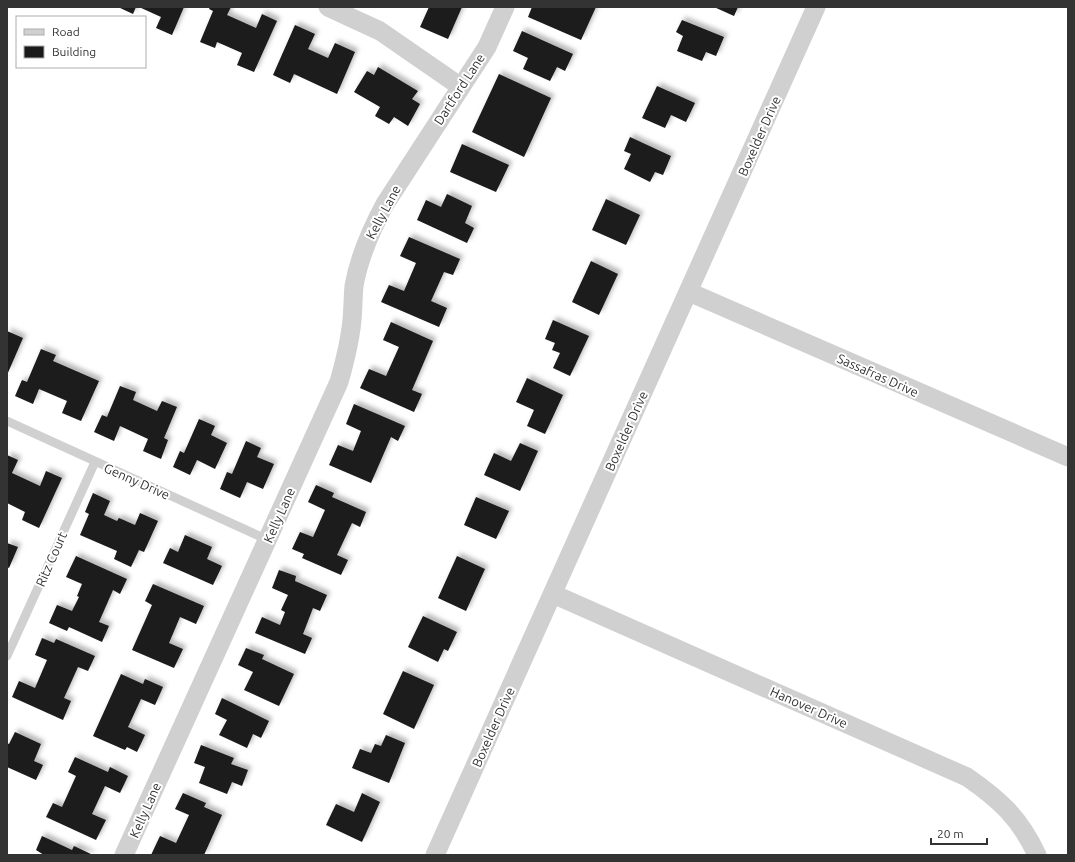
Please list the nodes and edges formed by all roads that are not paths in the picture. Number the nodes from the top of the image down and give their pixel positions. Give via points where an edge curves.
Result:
1 (328, 7) edge
2 (505, 7) edge
3 (816, 7) edge
4 (461, 87) junction
5 (408, 169) joint
6 (689, 292) junction
7 (7, 422) edge
8 (1068, 457) edge
9 (96, 462) junction
10 (268, 540) junction
11 (552, 594) junction
12 (7, 656) edge
13 (124, 855) edge
14 (435, 855) edge
15 (1037, 855) edge

1 - 4 street via 380,31
2 - 4 street, Dartford Lane via 487,47
3 - 6 street, Boxelder Drive
4 - 5 street, Dartford Lane
5 - 10 street, Kelly Lane via 385,204 363,252 354,287 347,354 338,382
6 - 8 street, Sassafras Drive
6 - 11 street, Boxelder Drive
7 - 9 lane, Genny Drive
9 - 10 lane, Genny Drive
9 - 12 lane, Ritz Court
10 - 13 street, Kelly Lane
11 - 14 street, Boxelder Drive
11 - 15 street, Hanover Drive via 967,777 992,794 1013,815

